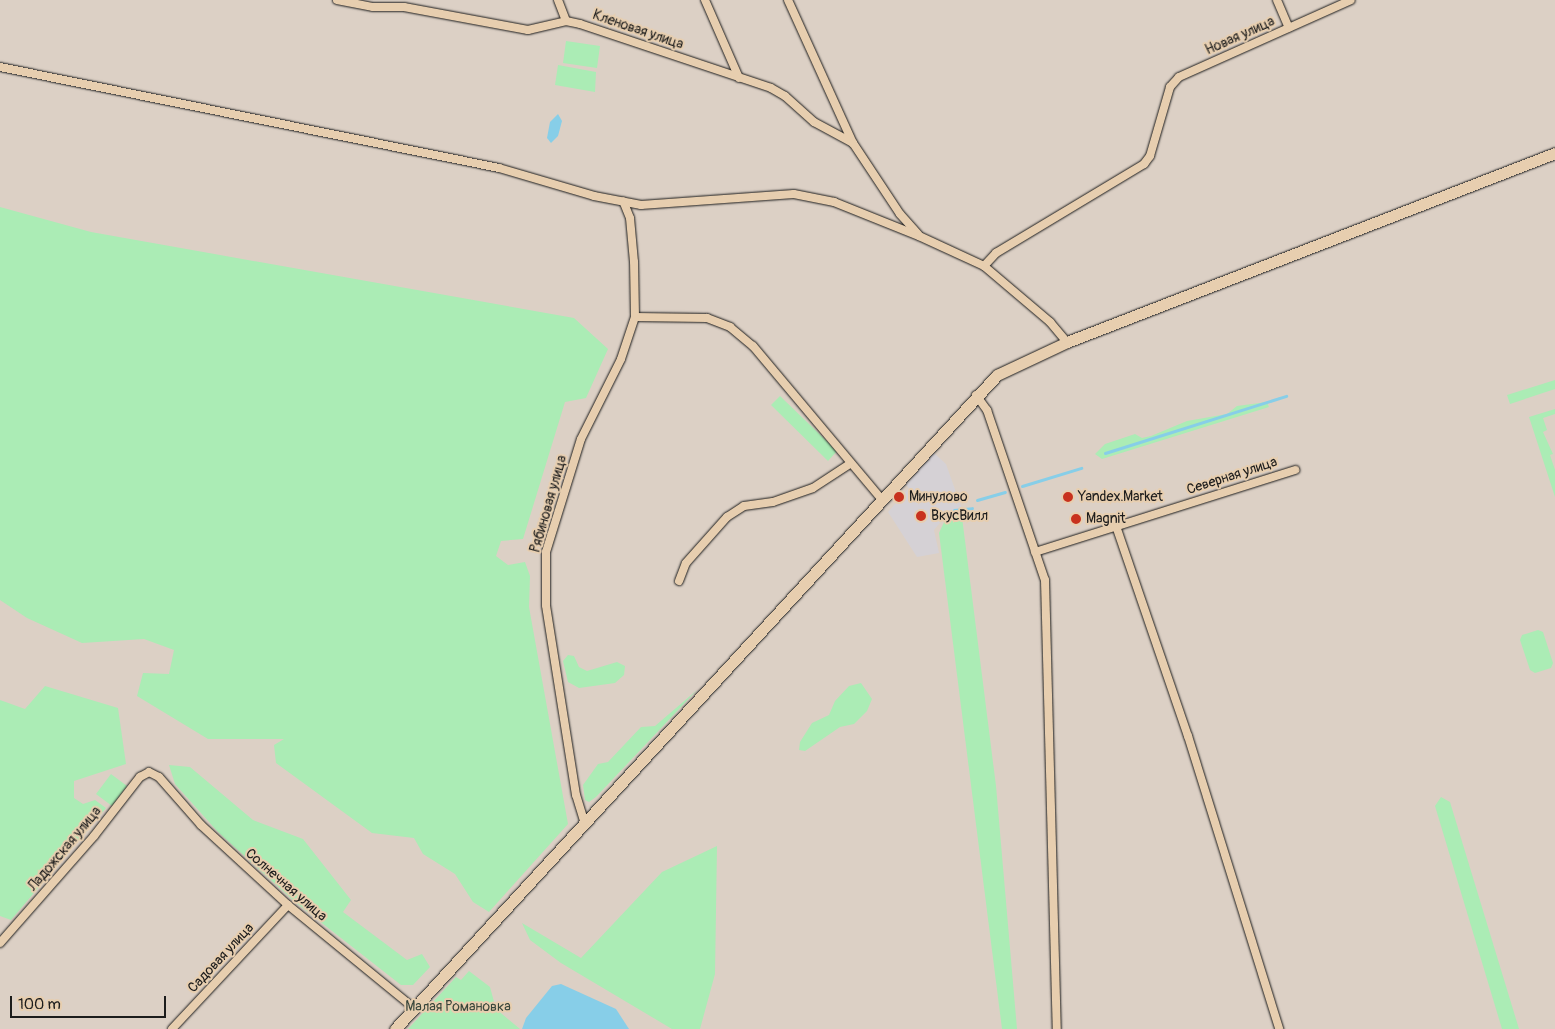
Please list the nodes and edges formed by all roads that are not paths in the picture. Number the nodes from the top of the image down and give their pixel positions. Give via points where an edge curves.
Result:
1 (337, 0) edge
2 (558, 0) edge
3 (705, 0) edge
4 (788, 0) edge
5 (1277, 0) edge
6 (1351, 0) edge
7 (402, 3) edge
8 (566, 21) junction
9 (1288, 28) junction
10 (0, 67) edge
11 (739, 78) junction
12 (854, 143) junction
13 (1555, 153) edge
14 (623, 201) junction
15 (919, 236) junction
16 (984, 266) junction
17 (635, 317) junction
18 (1066, 342) junction
19 (976, 395) junction
20 (851, 463) junction
21 (1295, 470) dead end
22 (882, 500) junction
23 (1116, 526) junction
24 (1035, 552) junction
25 (679, 581) dead end
26 (149, 772) joint
27 (585, 824) junction
28 (288, 905) junction
29 (1, 942) edge
30 (414, 1008) junction
31 (172, 1029) edge
32 (395, 1029) edge
33 (1057, 1029) edge
34 (1279, 1029) edge

1 - 7 street via 373,7
2 - 8 street
3 - 11 street
4 - 12 street
5 - 9 street
6 - 9 street, Новая улица
7 - 8 street via 528,30
8 - 11 street, Кленовая улица
9 - 16 street, Новая улица via 1179,77 1170,87 1150,156 1144,164 996,253
10 - 14 street via 500,168
11 - 12 street, Кленовая улица via 785,96 814,122
12 - 15 street via 900,214
13 - 18 main road
14 - 15 street via 676,204 794,194 834,202
14 - 17 street, Рябиновая улица via 630,218
15 - 16 street
16 - 18 street via 1050,322
17 - 20 street via 707,318 730,327 753,346
17 - 27 street, Рябиновая улица via 621,359 581,439 546,552 546,605 576,796
18 - 19 main road via 997,375
19 - 22 main road
19 - 24 street via 987,410
20 - 22 street
20 - 25 street via 813,488 773,502 744,506 727,517 686,563
21 - 23 street, Северная улица
22 - 27 main road
23 - 24 street, Северная улица
23 - 34 street via 1188,736
24 - 33 street via 1045,580
26 - 28 street, Солнечная улица via 159,777 200,824
26 - 29 street, Ладожская улица via 140,777 94,836
27 - 30 main road
28 - 30 street, Солнечная улица
28 - 31 street, Садовая улица
30 - 32 main road

